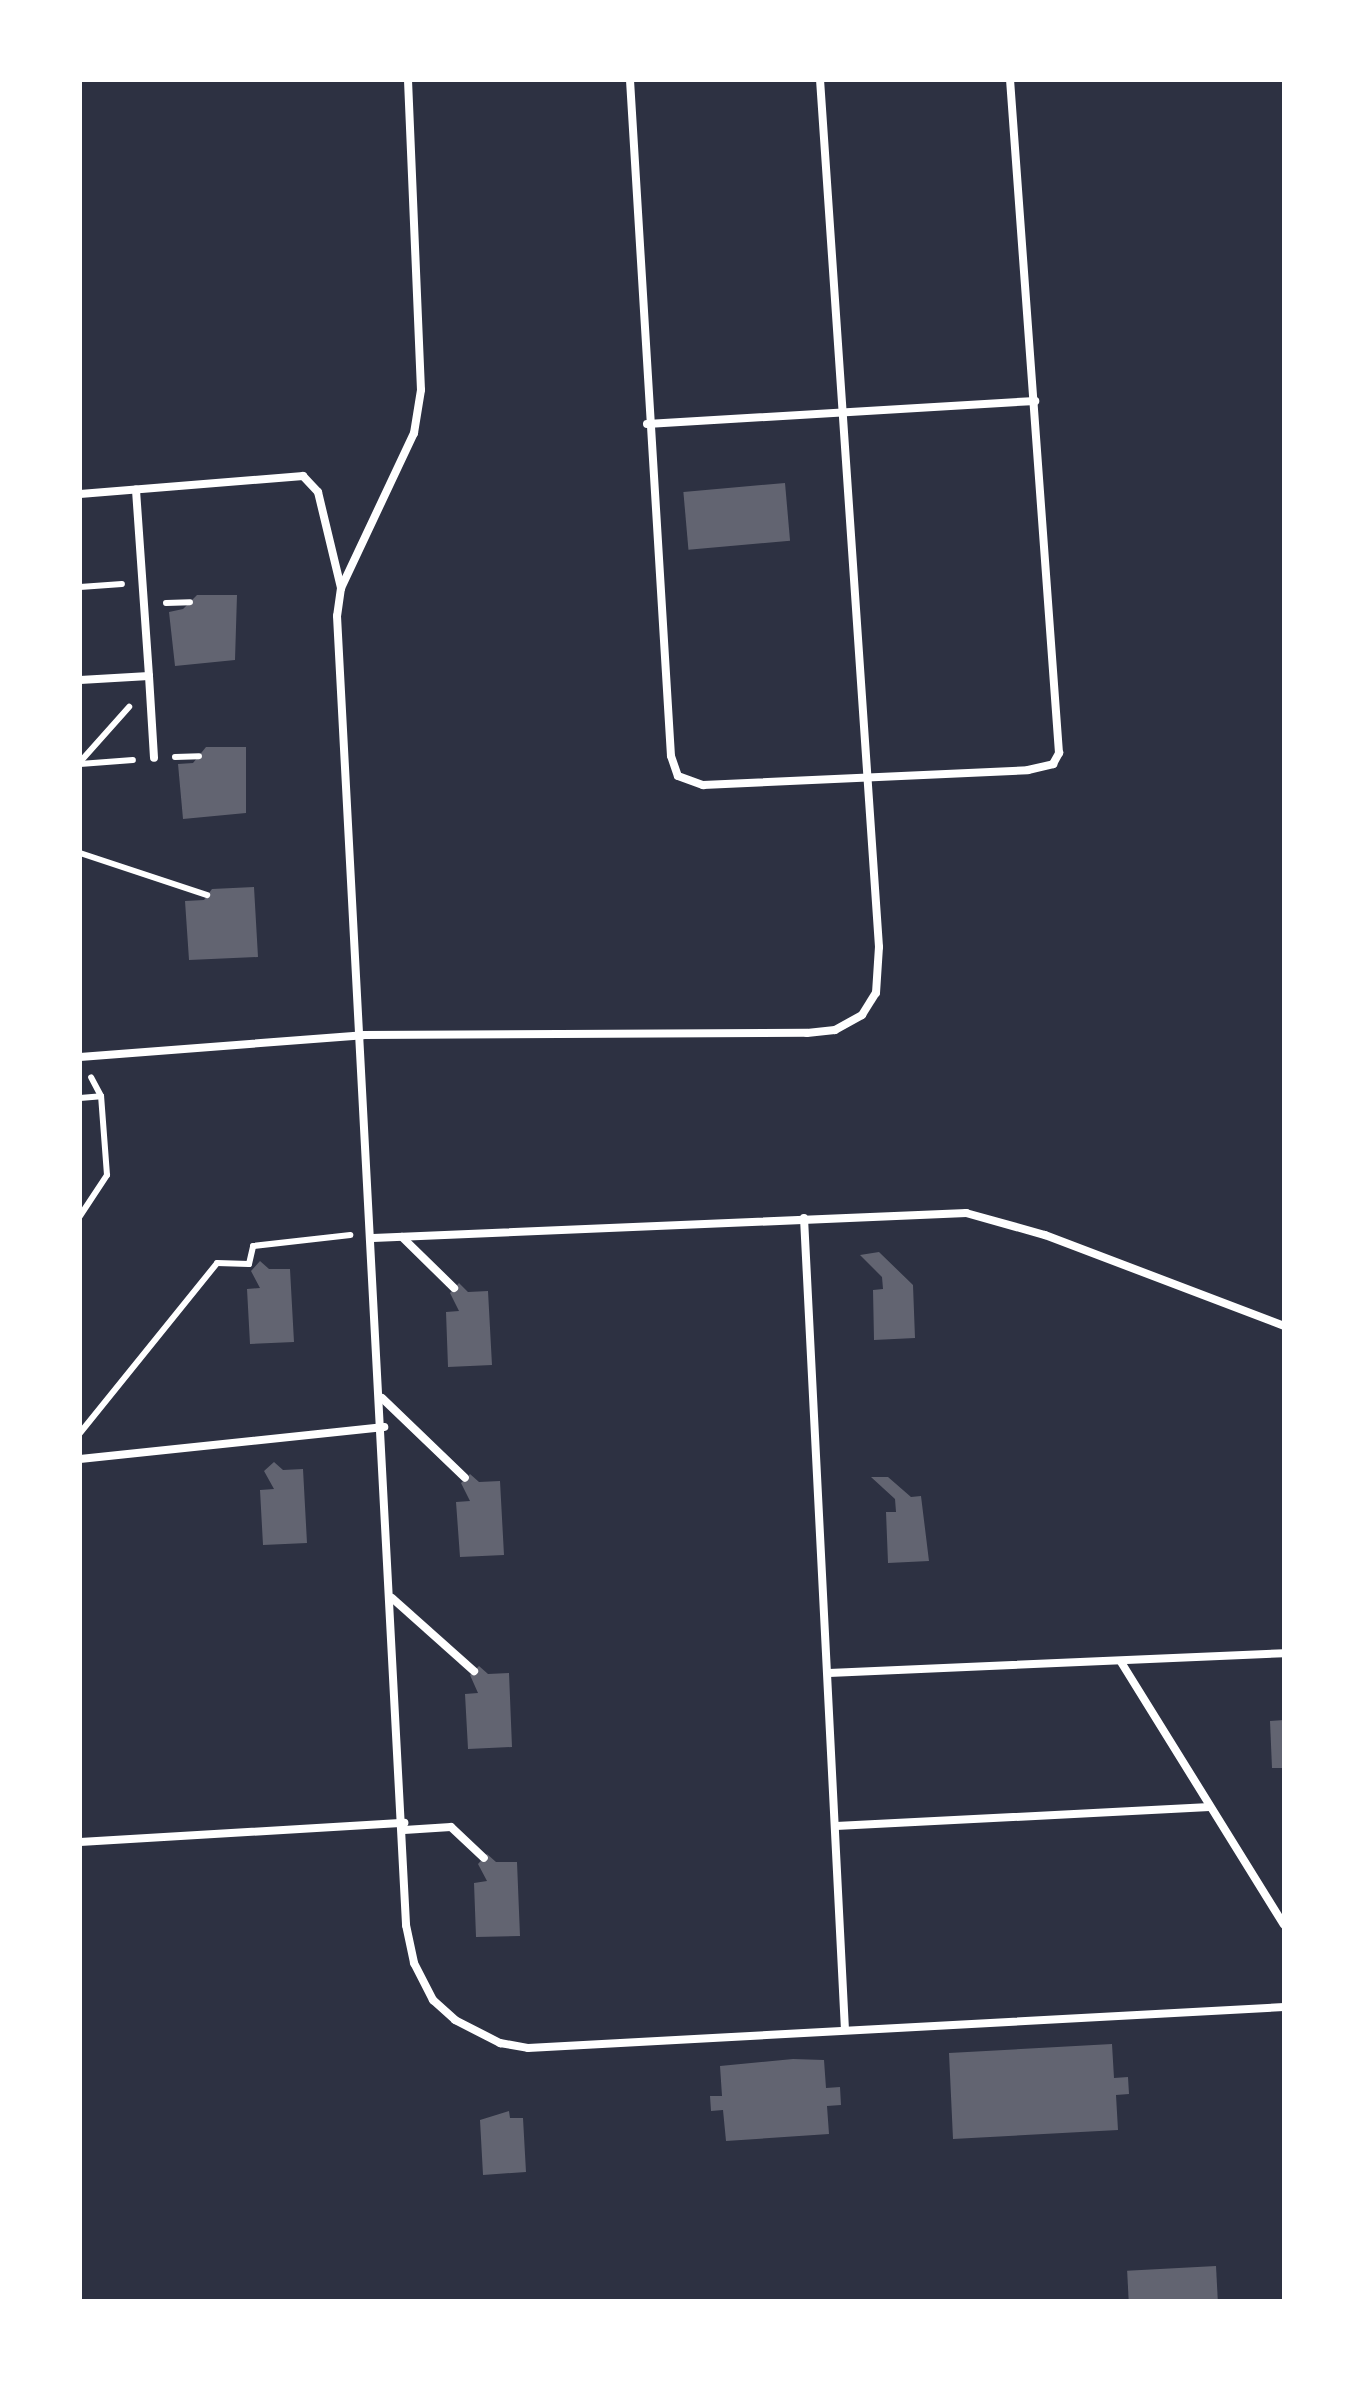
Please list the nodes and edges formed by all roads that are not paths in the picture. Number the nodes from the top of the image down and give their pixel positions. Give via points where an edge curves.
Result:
1 (408, 80) edge
2 (630, 80) edge
3 (820, 80) edge
4 (1010, 80) edge
5 (1035, 401) junction
6 (842, 411) junction
7 (647, 424) junction
8 (136, 489) junction
9 (80, 494) edge
10 (341, 588) junction
11 (80, 680) edge
12 (149, 681) junction
13 (154, 758) dead end
14 (869, 780) junction
15 (362, 1035) junction
16 (81, 1057) edge
17 (804, 1218) junction
18 (373, 1235) junction
19 (402, 1237) junction
20 (454, 1288) dead end
21 (1284, 1326) edge
22 (381, 1398) junction
23 (384, 1427) junction
24 (80, 1459) edge
25 (466, 1478) dead end
26 (392, 1598) junction
27 (1284, 1654) edge
28 (1121, 1662) junction
29 (474, 1671) dead end
30 (829, 1674) junction
31 (1210, 1807) junction
32 (404, 1826) junction
33 (836, 1826) junction
34 (80, 1842) edge
35 (484, 1858) dead end
36 (1284, 1926) edge
37 (1284, 2007) edge
38 (844, 2030) junction

1 - 10 lane via 421,390 399,471
2 - 7 lane
3 - 6 lane
4 - 5 lane
5 - 6 lane
5 - 14 lane via 1059,753 1042,768
6 - 7 lane
6 - 14 lane
7 - 14 lane via 671,756 678,776 703,785
8 - 9 lane
8 - 10 lane via 303,476 318,492
8 - 12 lane
10 - 15 lane via 338,648
11 - 12 lane
12 - 13 lane
14 - 15 lane via 876,994 862,1015 835,1030
15 - 16 lane
15 - 18 lane
17 - 19 lane
17 - 21 lane via 930,1212 1002,1220
17 - 30 lane
18 - 19 lane
18 - 22 lane
19 - 20 lane
22 - 23 lane
22 - 25 lane
23 - 24 lane
23 - 26 lane
26 - 29 lane
26 - 32 lane
27 - 28 lane
28 - 30 lane
28 - 31 lane
30 - 33 lane
31 - 33 lane
31 - 36 lane
32 - 34 lane
32 - 35 lane via 451,1827
32 - 38 lane via 406,1925 414,1963 433,2000 478,2034 528,2048
33 - 38 lane
37 - 38 lane

